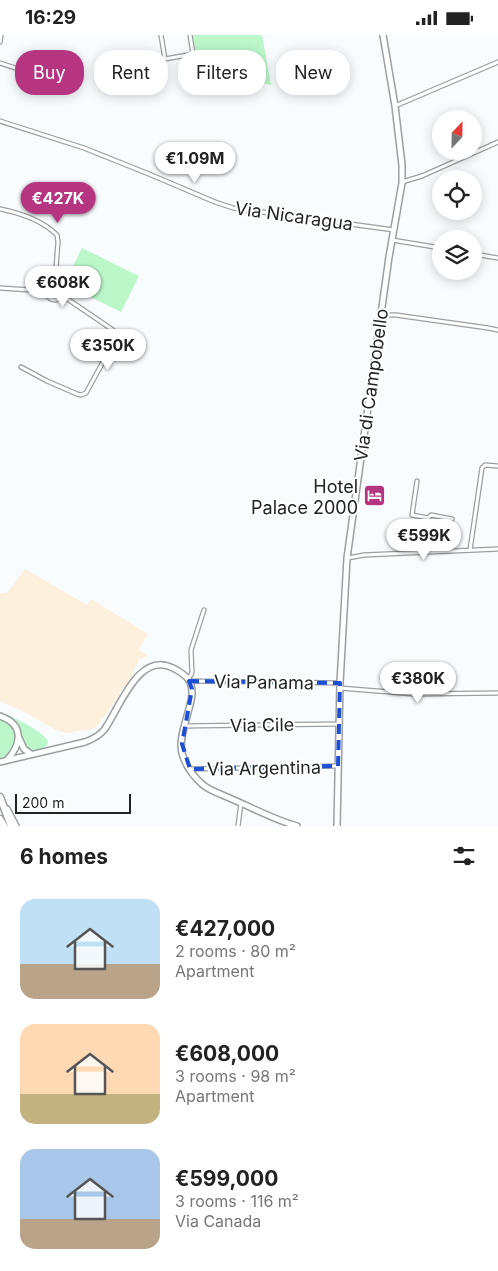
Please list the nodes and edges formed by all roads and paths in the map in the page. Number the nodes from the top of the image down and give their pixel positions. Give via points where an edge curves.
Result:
1 (1, 35) edge
2 (161, 35) edge
3 (190, 35) edge
4 (383, 35) edge
5 (0, 42) edge
6 (498, 62) edge
7 (0, 63) edge
8 (15, 68) edge
9 (395, 106) junction
10 (0, 121) edge
11 (498, 142) edge
12 (402, 183) junction
13 (0, 209) edge
14 (394, 230) junction
15 (392, 240) junction
16 (432, 247) edge
17 (482, 255) edge
18 (498, 258) edge
19 (55, 282) junction
20 (0, 288) edge
21 (46, 291) junction
22 (63, 296) junction
23 (381, 315) junction
24 (498, 330) edge
25 (21, 367) dead end
26 (498, 466) edge
27 (417, 481) dead end
28 (428, 518) junction
29 (452, 519) dead end
30 (498, 549) edge
31 (470, 550) junction
32 (422, 552) junction
33 (347, 558) junction
34 (204, 609) dead end
35 (188, 680) junction
36 (340, 685) junction
37 (498, 693) edge
38 (0, 716) edge
39 (339, 724) junction
40 (185, 727) junction
41 (19, 737) junction
42 (32, 754) junction
43 (6, 761) junction
44 (0, 762) edge
45 (338, 767) junction
46 (190, 769) junction
47 (0, 796) edge
48 (241, 803) junction
49 (0, 807) edge
50 (0, 819) edge
51 (4, 826) edge
52 (10, 826) edge
53 (16, 826) edge
54 (238, 826) edge
55 (297, 826) edge
56 (337, 826) edge

1 - 5 street
2 - 3 street via 165,59 193,54
4 - 9 street, Via di Campobello
6 - 9 street
7 - 8 street
9 - 12 street, Via di Campobello
10 - 14 street, Via Nicaragua via 84,148 233,208
11 - 12 street
12 - 14 street, Via di Campobello
13 - 19 street via 23,214 57,235
14 - 15 street, Via di Campobello
15 - 16 street
15 - 23 street, Via di Campobello
17 - 18 street
19 - 21 street via 49,284
19 - 22 street via 63,287
20 - 21 street
21 - 22 street via 52,300
22 - 25 street via 116,333 86,393 80,395 64,389
23 - 24 street
23 - 33 street, Via di Campobello
26 - 31 street via 485,465 482,468
27 - 28 street via 412,515
28 - 29 street via 431,515
28 - 32 street
30 - 31 street
31 - 32 street
32 - 33 street
33 - 36 street, Via di Campobello
34 - 35 street via 191,650 192,672
35 - 36 street, Via Panama
35 - 40 street via 192,693
35 - 42 street via 168,666 150,667 130,686 98,736
36 - 37 street, Via Panama via 414,695
36 - 39 street, Via di Campobello
38 - 41 street via 13,723
39 - 40 street, Via Cile
39 - 45 street, Via di Campobello
40 - 46 street via 182,749
41 - 42 street via 24,749
41 - 43 street via 16,749
42 - 43 street
43 - 44 street
45 - 46 street, Via Argentina
45 - 56 street, Via di Campobello
46 - 48 street via 206,787
47 - 52 highway
47 - 53 street
48 - 54 street
48 - 55 street
49 - 52 highway
50 - 51 highway

